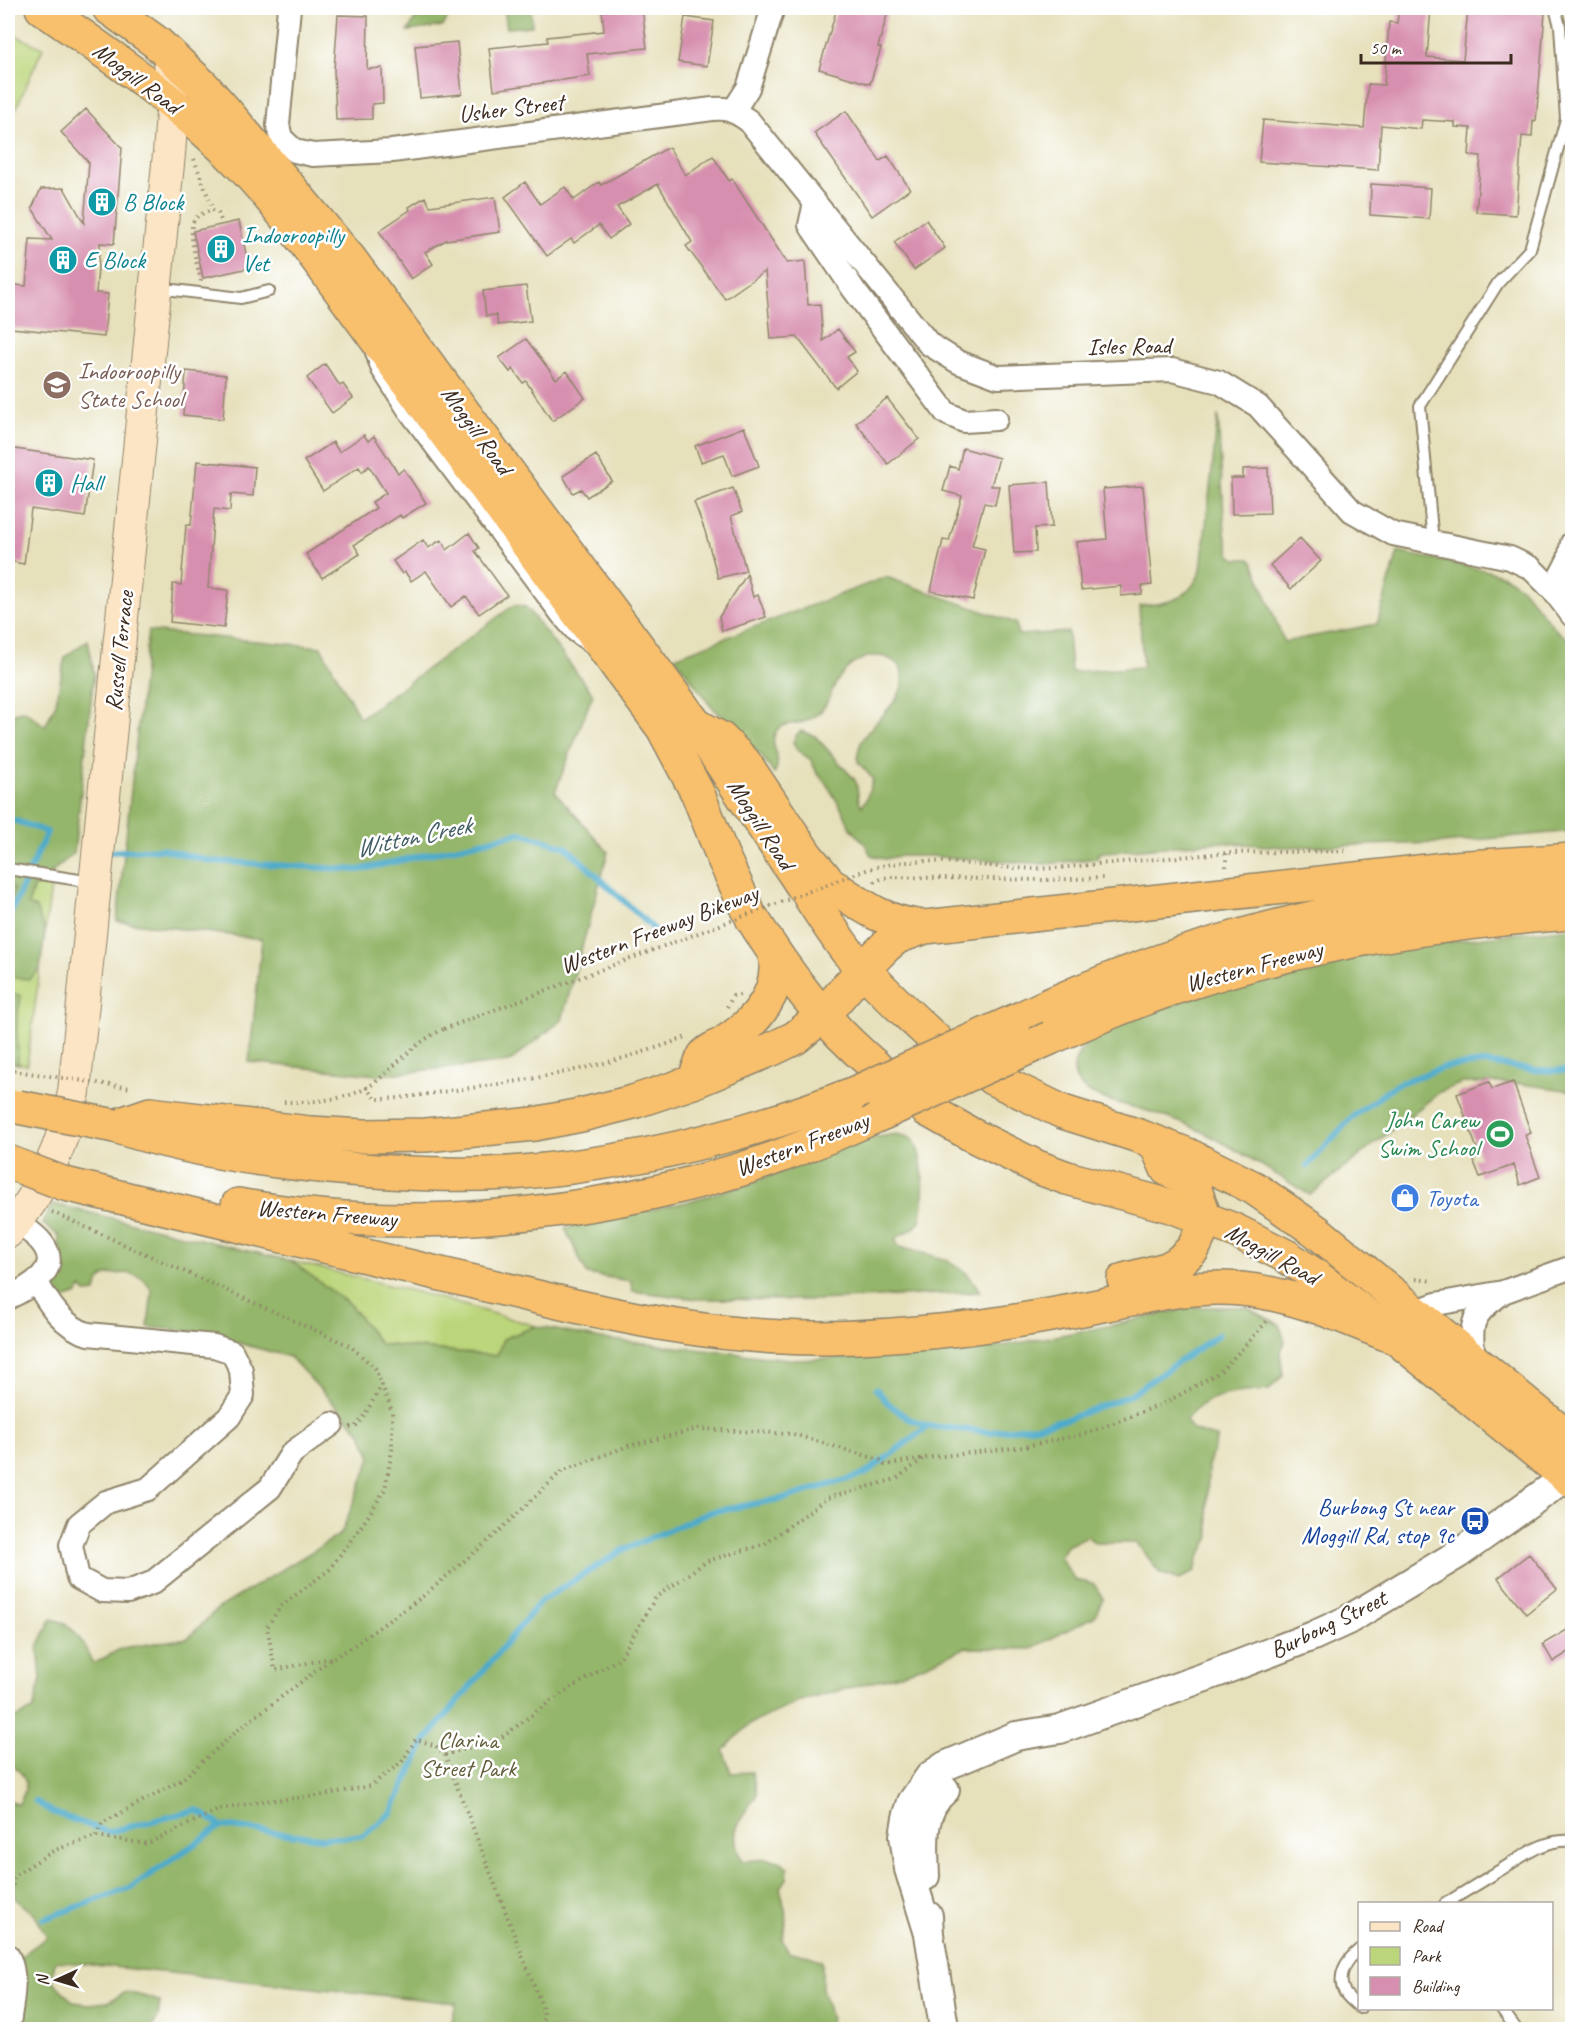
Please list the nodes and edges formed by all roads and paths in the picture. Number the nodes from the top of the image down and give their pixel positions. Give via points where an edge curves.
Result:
1 (42, 8) edge
2 (109, 8) edge
3 (289, 8) edge
4 (773, 8) edge
5 (1555, 8) edge
6 (170, 54) junction
7 (172, 103) junction
8 (734, 110) junction
9 (194, 159) dead end
10 (815, 203) junction
11 (213, 210) junction
12 (222, 224) dead end
13 (156, 288) junction
14 (268, 291) dead end
15 (200, 293) junction
16 (996, 419) dead end
17 (1433, 542) junction
18 (1572, 543) edge
19 (1553, 590) junction
20 (1572, 615) edge
21 (1572, 860) edge
22 (8, 869) edge
23 (1224, 871) dead end
24 (1110, 878) dead end
25 (95, 883) junction
26 (871, 884) dead end
27 (1572, 884) edge
28 (819, 888) junction
29 (1572, 913) edge
30 (925, 927) junction
31 (775, 956) junction
32 (863, 969) junction
33 (740, 995) dead end
34 (722, 1014) dead end
35 (822, 1016) junction
36 (689, 1036) dead end
37 (8, 1071) edge
38 (693, 1082) junction
39 (132, 1088) dead end
40 (366, 1088) junction
41 (897, 1093) junction
42 (306, 1101) dead end
43 (13, 1106) edge
44 (115, 1126) junction
45 (1155, 1142) junction
46 (8, 1160) edge
47 (104, 1185) junction
48 (46, 1209) dead end
49 (1202, 1217) junction
50 (12, 1227) edge
51 (1572, 1267) edge
52 (36, 1281) junction
53 (1503, 1292) junction
54 (8, 1298) edge
55 (1270, 1317) dead end
56 (657, 1322) junction
57 (1405, 1325) junction
58 (1473, 1360) junction
59 (382, 1385) junction
60 (332, 1424) joint
61 (1572, 1441) edge
62 (924, 1458) junction
63 (1571, 1477) edge
64 (335, 1657) junction
65 (445, 1755) junction
66 (96, 1836) junction
67 (1572, 1841) edge
68 (1448, 1902) edge
69 (8, 1909) edge
70 (1358, 1950) edge
71 (8, 1956) edge
72 (1358, 2006) edge
73 (1502, 2010) edge
74 (8, 2030) edge
75 (543, 2030) edge
76 (942, 2030) edge
77 (1517, 2030) edge

1 - 7 highway, Moggill Road
2 - 6 highway, Moggill Road
3 - 8 street, Usher Street via 278,125 280,138 295,151 313,155 392,151 721,108
4 - 8 street via 748,88
5 - 17 lane via 1560,26 1566,119 1530,249 1498,283 1420,406
6 - 7 main road, Russell Terrace
6 - 28 highway, Moggill Road via 227,112 349,258 696,725 721,739 744,762 806,855
7 - 13 main road, Russell Terrace
7 - 31 highway, Moggill Road via 261,187 289,221 663,728 698,794 750,914
8 - 10 street, Isles Road via 749,121
9 - 11 path
10 - 16 street via 810,225 946,413 964,421
10 - 17 street, Isles Road via 928,344 958,362 999,377 1172,370 1218,382 1258,406 1352,511 1393,534
11 - 12 path
11 - 15 path via 197,217 192,224
13 - 15 lane
13 - 25 main road, Russell Terrace
14 - 15 lane via 241,298
17 - 19 street, Isles Road via 1510,558 1530,568
18 - 19 street via 1569,559
19 - 20 street, Isles Road
21 - 30 highway via 1454,868
22 - 25 lane
23 - 40 path, Western Freeway Bikeway, bridge via 1226,853 1030,869 928,860 891,863 444,1029 422,1041
24 - 26 path via 890,877
25 - 50 main road, Russell Terrace via 70,1113 49,1167
27 - 44 highway, Western Freeway, bridge via 1514,886 1354,909 1203,947 1054,1002 855,1093 779,1120 664,1151 511,1173 405,1174 277,1161 154,1139
28 - 30 highway via 903,925
28 - 32 highway, Moggill Road via 846,949
29 - 41 highway, Western Freeway, bridge via 1454,923 1251,964 1132,1003 1050,1038
30 - 32 highway via 897,938
31 - 35 highway, Moggill Road
31 - 38 highway via 777,972 772,992 761,1011 738,1034 705,1054
32 - 35 highway
32 - 45 highway, Moggill Road via 902,1010 964,1060 1063,1112
33 - 34 path via 733,996
35 - 38 highway via 787,1041
35 - 41 highway, Moggill Road
36 - 40 path via 607,1063 538,1078 384,1099 374,1098
37 - 39 path, bridge
38 - 44 highway via 633,1102 534,1125 426,1135 310,1133 150,1114
40 - 42 path, Western Freeway Bikeway via 345,1097
41 - 47 highway, Western Freeway via 790,1153 690,1184 552,1211 416,1220 280,1212
41 - 49 highway, Moggill Road via 1037,1167
43 - 44 highway, Western Freeway, bridge
45 - 49 highway via 1167,1169 1184,1177 1195,1190
45 - 57 highway, Moggill Road via 1224,1171 1316,1231
46 - 47 highway, Western Freeway via 68,1168
47 - 56 highway via 558,1302
48 - 59 path via 350,1346 375,1368
49 - 56 highway via 1201,1232 1193,1249 1178,1263 1080,1293 940,1312 792,1325
49 - 57 highway, Moggill Road via 1286,1256
50 - 52 street via 40,1240 47,1251 47,1266
51 - 53 street
52 - 54 street
52 - 60 street via 62,1318 77,1330 214,1346 232,1352 241,1370 243,1395 229,1417 148,1488 106,1502 79,1524 71,1545 78,1578 102,1591 128,1592 152,1583 270,1488 292,1454
53 - 57 street via 1436,1304
53 - 58 street via 1476,1315
55 - 62 path via 1220,1372 1157,1406 1088,1434 1024,1447
56 - 57 highway via 729,1334 828,1338 887,1335 1020,1322 1174,1290 1231,1288
57 - 58 highway, Moggill Road
57 - 63 highway, Moggill Road
58 - 61 highway, Moggill Road
59 - 60 path via 355,1427
59 - 64 path via 392,1411 392,1450 385,1489 329,1570 281,1606 267,1627 275,1670
62 - 64 path via 885,1465 880,1460 793,1434 698,1429 628,1446 562,1472 422,1597
62 - 65 path via 896,1479 827,1498 765,1544 707,1561 656,1597 620,1658 552,1700 501,1738
63 - 76 street, Burbong Street via 1458,1554 1348,1620 1060,1729 942,1792 927,1817 924,1841 929,1934
64 - 66 path via 243,1726 180,1781 102,1823
65 - 66 path via 436,1746 416,1739 402,1762 370,1786 218,1810 147,1844
65 - 75 path via 543,2009
66 - 69 path via 55,1850 15,1875
67 - 68 lane via 1530,1850
70 - 72 lane via 1344,1965 1341,1979 1346,1993
71 - 74 street via 13,1981
73 - 77 lane

